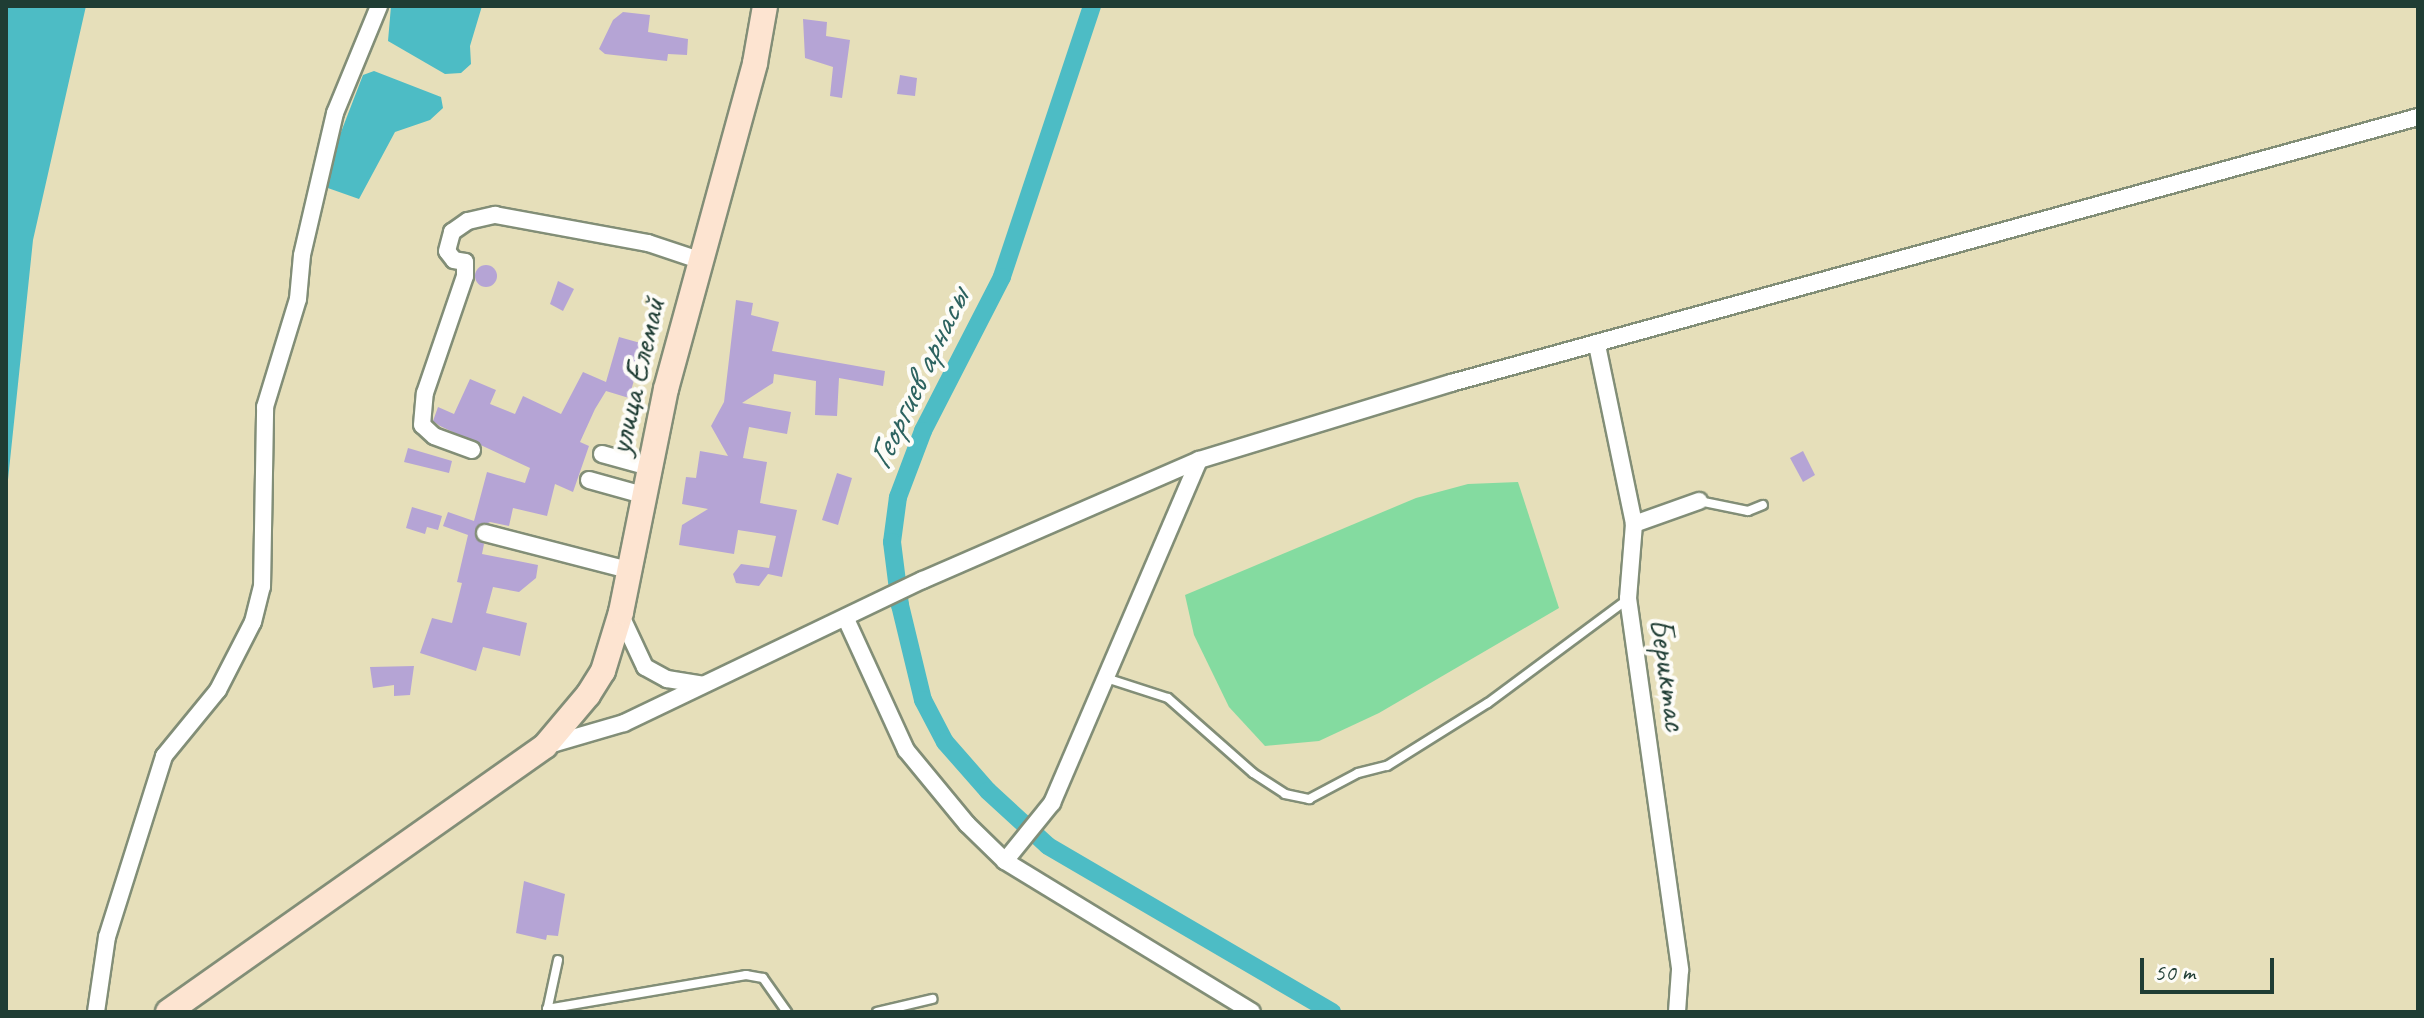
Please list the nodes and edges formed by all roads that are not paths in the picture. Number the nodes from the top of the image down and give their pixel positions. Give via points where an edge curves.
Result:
1 (379, 6) edge
2 (765, 6) edge
3 (2418, 117) edge
4 (699, 260) junction
5 (1597, 345) junction
6 (472, 450) dead end
7 (602, 454) dead end
8 (1199, 460) junction
9 (649, 467) junction
10 (589, 480) dead end
11 (643, 495) junction
12 (1699, 501) joint
13 (1763, 505) dead end
14 (1634, 524) junction
15 (485, 533) dead end
16 (628, 570) junction
17 (1628, 598) junction
18 (621, 612) junction
19 (846, 619) junction
20 (1105, 678) junction
21 (709, 685) junction
22 (545, 746) junction
23 (1008, 858) junction
24 (558, 960) dead end
25 (932, 999) dead end
26 (547, 1011) edge
27 (96, 1012) edge
28 (168, 1012) edge
29 (787, 1012) edge
30 (877, 1012) edge
31 (1252, 1012) edge
32 (1677, 1012) edge

1 - 27 street via 335,113 302,255 298,299 265,407 262,587 253,622 218,690 164,756 107,937
2 - 4 street, улица Елемай via 755,63
3 - 5 street
4 - 6 street via 648,243 495,215 468,221 452,232 447,251 454,260 465,262 465,276 425,393 422,425 434,436
4 - 9 street, улица Елемай
5 - 8 street
5 - 14 street, Бериктас
7 - 9 street
8 - 19 street
8 - 20 street
9 - 11 street, улица Елемай
10 - 11 street
11 - 16 street, улица Елемай
12 - 13 lane via 1748,511
12 - 14 street
14 - 17 street, Бериктас
15 - 16 street
16 - 18 street, улица Елемай
17 - 20 lane via 1488,703 1387,766 1358,773 1309,799 1285,794 1253,773 1168,698
17 - 32 street, Бериктас via 1680,970
18 - 21 street via 624,630 645,667 685,684
18 - 22 street, улица Елемай via 603,671 572,721
19 - 21 street
19 - 23 street via 906,750
20 - 23 street via 1052,803
21 - 22 street via 583,739
22 - 28 street, улица Елемай
23 - 31 street via 1178,971
24 - 26 lane
25 - 30 lane
26 - 29 lane via 746,975 763,978

